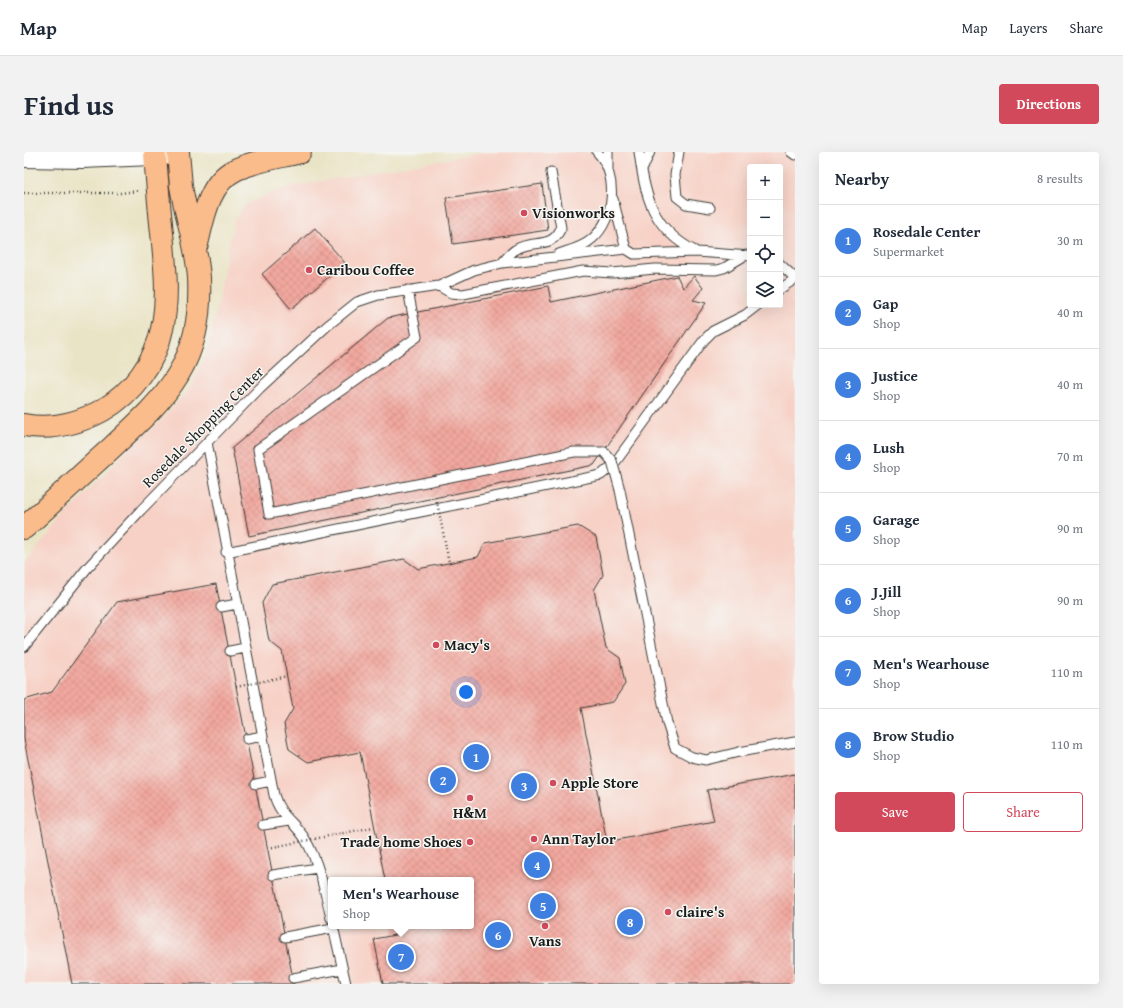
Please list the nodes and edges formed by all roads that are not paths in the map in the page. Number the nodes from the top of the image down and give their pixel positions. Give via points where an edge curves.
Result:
1 (179, 152) edge
2 (300, 152) edge
3 (597, 152) edge
4 (608, 152) edge
5 (639, 152) edge
6 (650, 152) edge
7 (679, 152) edge
8 (791, 152) edge
9 (155, 153) edge
10 (795, 155) edge
11 (24, 156) edge
12 (608, 169) junction
13 (551, 172) dead end
14 (642, 172) junction
15 (612, 196) junction
16 (710, 208) dead end
17 (196, 248) junction
18 (626, 249) junction
19 (697, 252) junction
20 (747, 255) edge
21 (747, 256) edge
22 (553, 257) junction
23 (502, 263) junction
24 (783, 267) edge
25 (795, 279) edge
26 (439, 286) junction
27 (783, 287) edge
28 (408, 290) junction
29 (754, 308) edge
30 (24, 425) edge
31 (207, 442) junction
32 (24, 528) edge
33 (226, 552) junction
34 (237, 604) junction
35 (221, 607) dead end
36 (24, 646) edge
37 (245, 648) junction
38 (230, 651) dead end
39 (262, 736) junction
40 (247, 739) dead end
41 (795, 742) edge
42 (271, 781) junction
43 (256, 784) dead end
44 (288, 821) junction
45 (264, 826) dead end
46 (317, 868) junction
47 (273, 875) dead end
48 (328, 907) edge
49 (328, 928) edge
50 (333, 929) edge
51 (285, 937) dead end
52 (342, 969) junction
53 (293, 978) dead end
54 (346, 984) edge

1 - 9 street
1 - 17 highway via 181,186
2 - 17 highway via 234,170 217,185 204,213
3 - 12 lane
4 - 12 lane
5 - 14 lane
6 - 14 lane
7 - 16 lane via 675,175 677,196 686,204
8 - 10 lane
9 - 11 street
9 - 30 highway via 165,267 165,305 162,330 155,352 130,389 112,405 90,417 67,424 37,427
12 - 15 lane
13 - 23 lane via 561,228 558,236 550,242 516,249
14 - 19 lane via 647,198 658,220 677,239
15 - 18 lane
15 - 22 lane via 606,219 596,234 584,244
17 - 32 highway via 199,316 188,354 171,387 151,411
18 - 19 lane, Rosedale Shopping Center via 639,254
18 - 22 lane, Rosedale Shopping Center
19 - 20 lane, Rosedale Shopping Center
21 - 26 lane, Rosedale Shopping Center via 716,270 655,269 612,273 583,271 463,294 451,293
22 - 23 lane, Rosedale Shopping Center
23 - 26 lane, Rosedale Shopping Center via 467,273
24 - 25 lane
25 - 27 lane
26 - 28 lane, Rosedale Shopping Center
28 - 31 lane, Rosedale Shopping Center via 370,297 350,307 283,367
28 - 41 lane, bridge via 417,337 258,449 268,514 574,452 604,452 612,461 620,490 667,723 675,748 692,757 706,760
29 - 33 lane via 708,335 614,464 601,474
31 - 33 lane
31 - 36 lane, Rosedale Shopping Center via 88,567
33 - 34 lane
34 - 35 lane
34 - 37 lane
37 - 38 lane
37 - 39 lane
39 - 40 lane
39 - 42 lane
42 - 43 lane
42 - 44 lane via 278,807
44 - 45 lane
44 - 46 lane via 305,838
46 - 47 lane
46 - 48 lane
49 - 51 lane
50 - 52 lane
52 - 53 lane
52 - 54 lane

